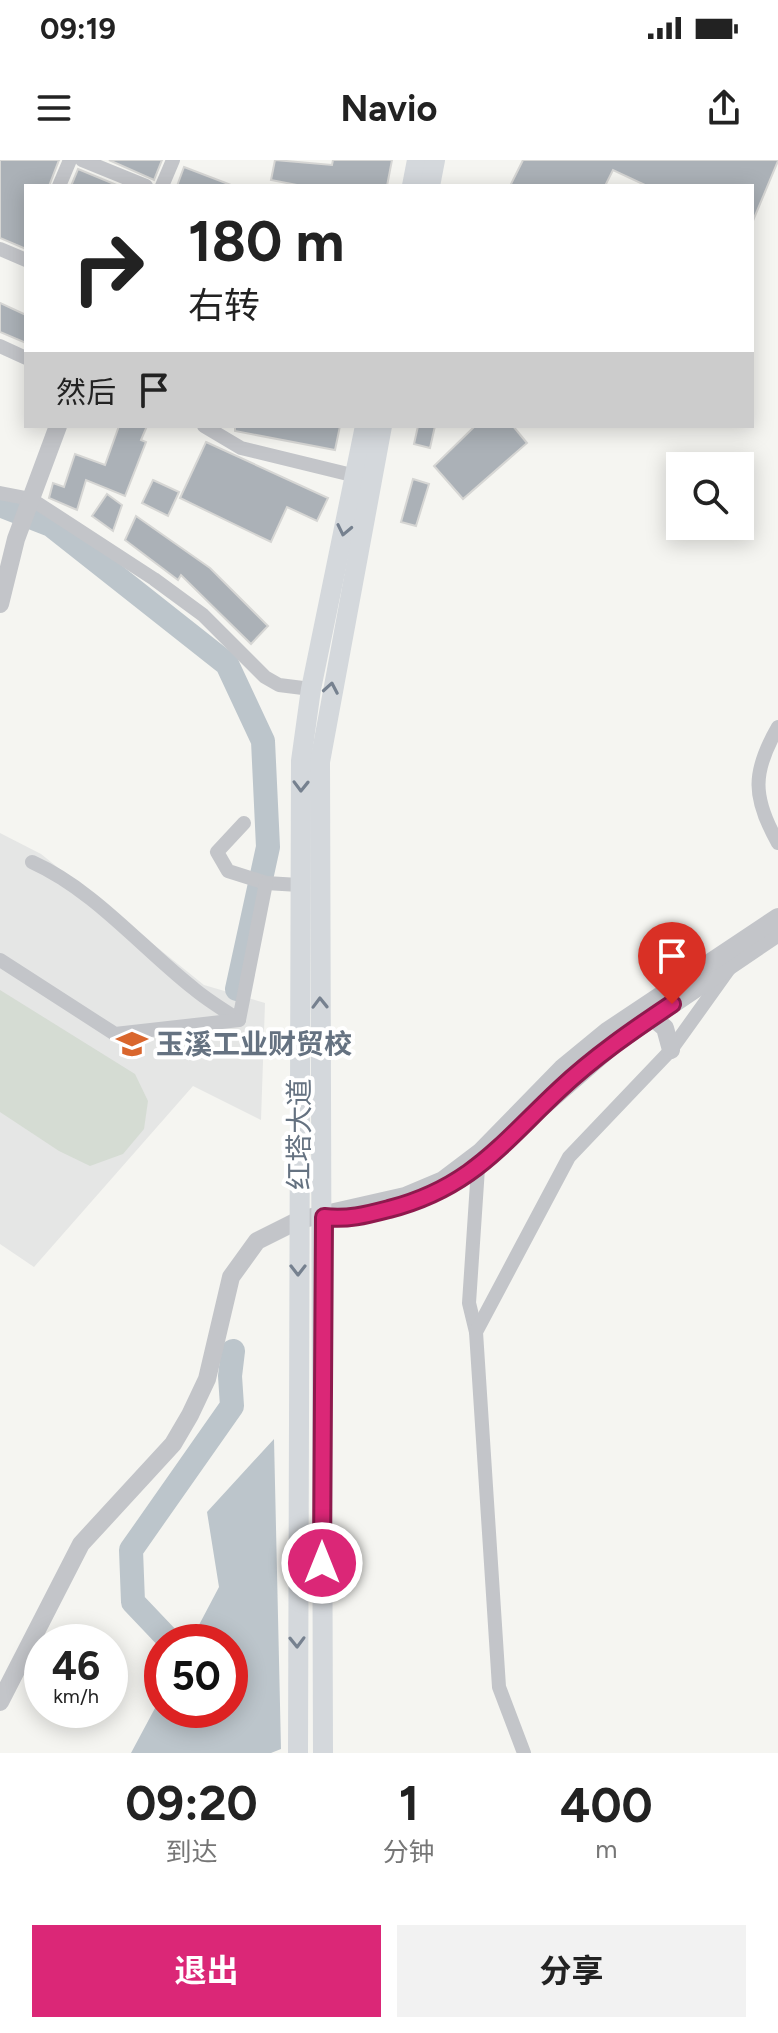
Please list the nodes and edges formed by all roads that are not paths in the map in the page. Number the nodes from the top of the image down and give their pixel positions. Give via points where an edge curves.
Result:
1 (70, 160) edge
2 (82, 160) edge
3 (173, 160) edge
4 (417, 160) edge
5 (435, 160) edge
6 (60, 184) edge
7 (141, 184) edge
8 (163, 184) edge
9 (412, 184) edge
10 (430, 184) edge
11 (0, 249) edge
12 (24, 259) edge
13 (0, 346) edge
14 (24, 357) edge
15 (57, 428) edge
16 (207, 428) edge
17 (365, 428) edge
18 (382, 428) edge
19 (356, 476) junction
20 (0, 493) edge
21 (28, 508) junction
22 (0, 604) edge
23 (311, 689) junction
24 (778, 727) edge
25 (244, 823) dead end
26 (778, 843) edge
27 (32, 862) dead end
28 (259, 881) junction
29 (299, 885) junction
30 (778, 917) edge
31 (778, 933) edge
32 (0, 960) edge
33 (731, 965) junction
34 (645, 1013) junction
35 (239, 1020) junction
36 (671, 1050) junction
37 (476, 1163) junction
38 (324, 1217) junction
39 (299, 1220) junction
40 (476, 1332) junction
41 (0, 1702) edge
42 (298, 1753) edge
43 (323, 1753) edge
44 (524, 1753) edge

1 - 6 street
2 - 7 street
3 - 8 street
4 - 9 main road
5 - 10 main road
11 - 12 street
13 - 14 street
15 - 21 street
16 - 19 street via 241,448
17 - 19 main road, 红塔大道
38 -> 18 main road, 红塔大道 via 320,762
19 -> 23 main road, 红塔大道
20 - 21 street
21 - 22 street
21 - 23 street via 203,615 265,677 279,685
23 -> 29 main road, 红塔大道 via 301,761
24 - 26 street via 760,759 759,803
25 - 28 street via 217,852 228,871
27 - 35 street via 54,872 194,990
28 - 29 street
28 - 35 street
29 - 39 main road, 红塔大道
30 - 34 street
31 - 33 street
32 - 35 street via 115,1034
33 - 34 street
33 - 36 street
34 - 36 street via 665,1028
34 - 37 street
36 - 40 street via 569,1157
37 - 38 street via 440,1193 415,1203 346,1220
37 - 40 street via 469,1303
38 - 39 street
38 - 43 main road, 红塔大道
39 - 41 street via 257,1241 243,1257 231,1277 207,1379 190,1415 164,1455 81,1544
39 -> 42 main road, 红塔大道
40 - 44 street via 499,1687

